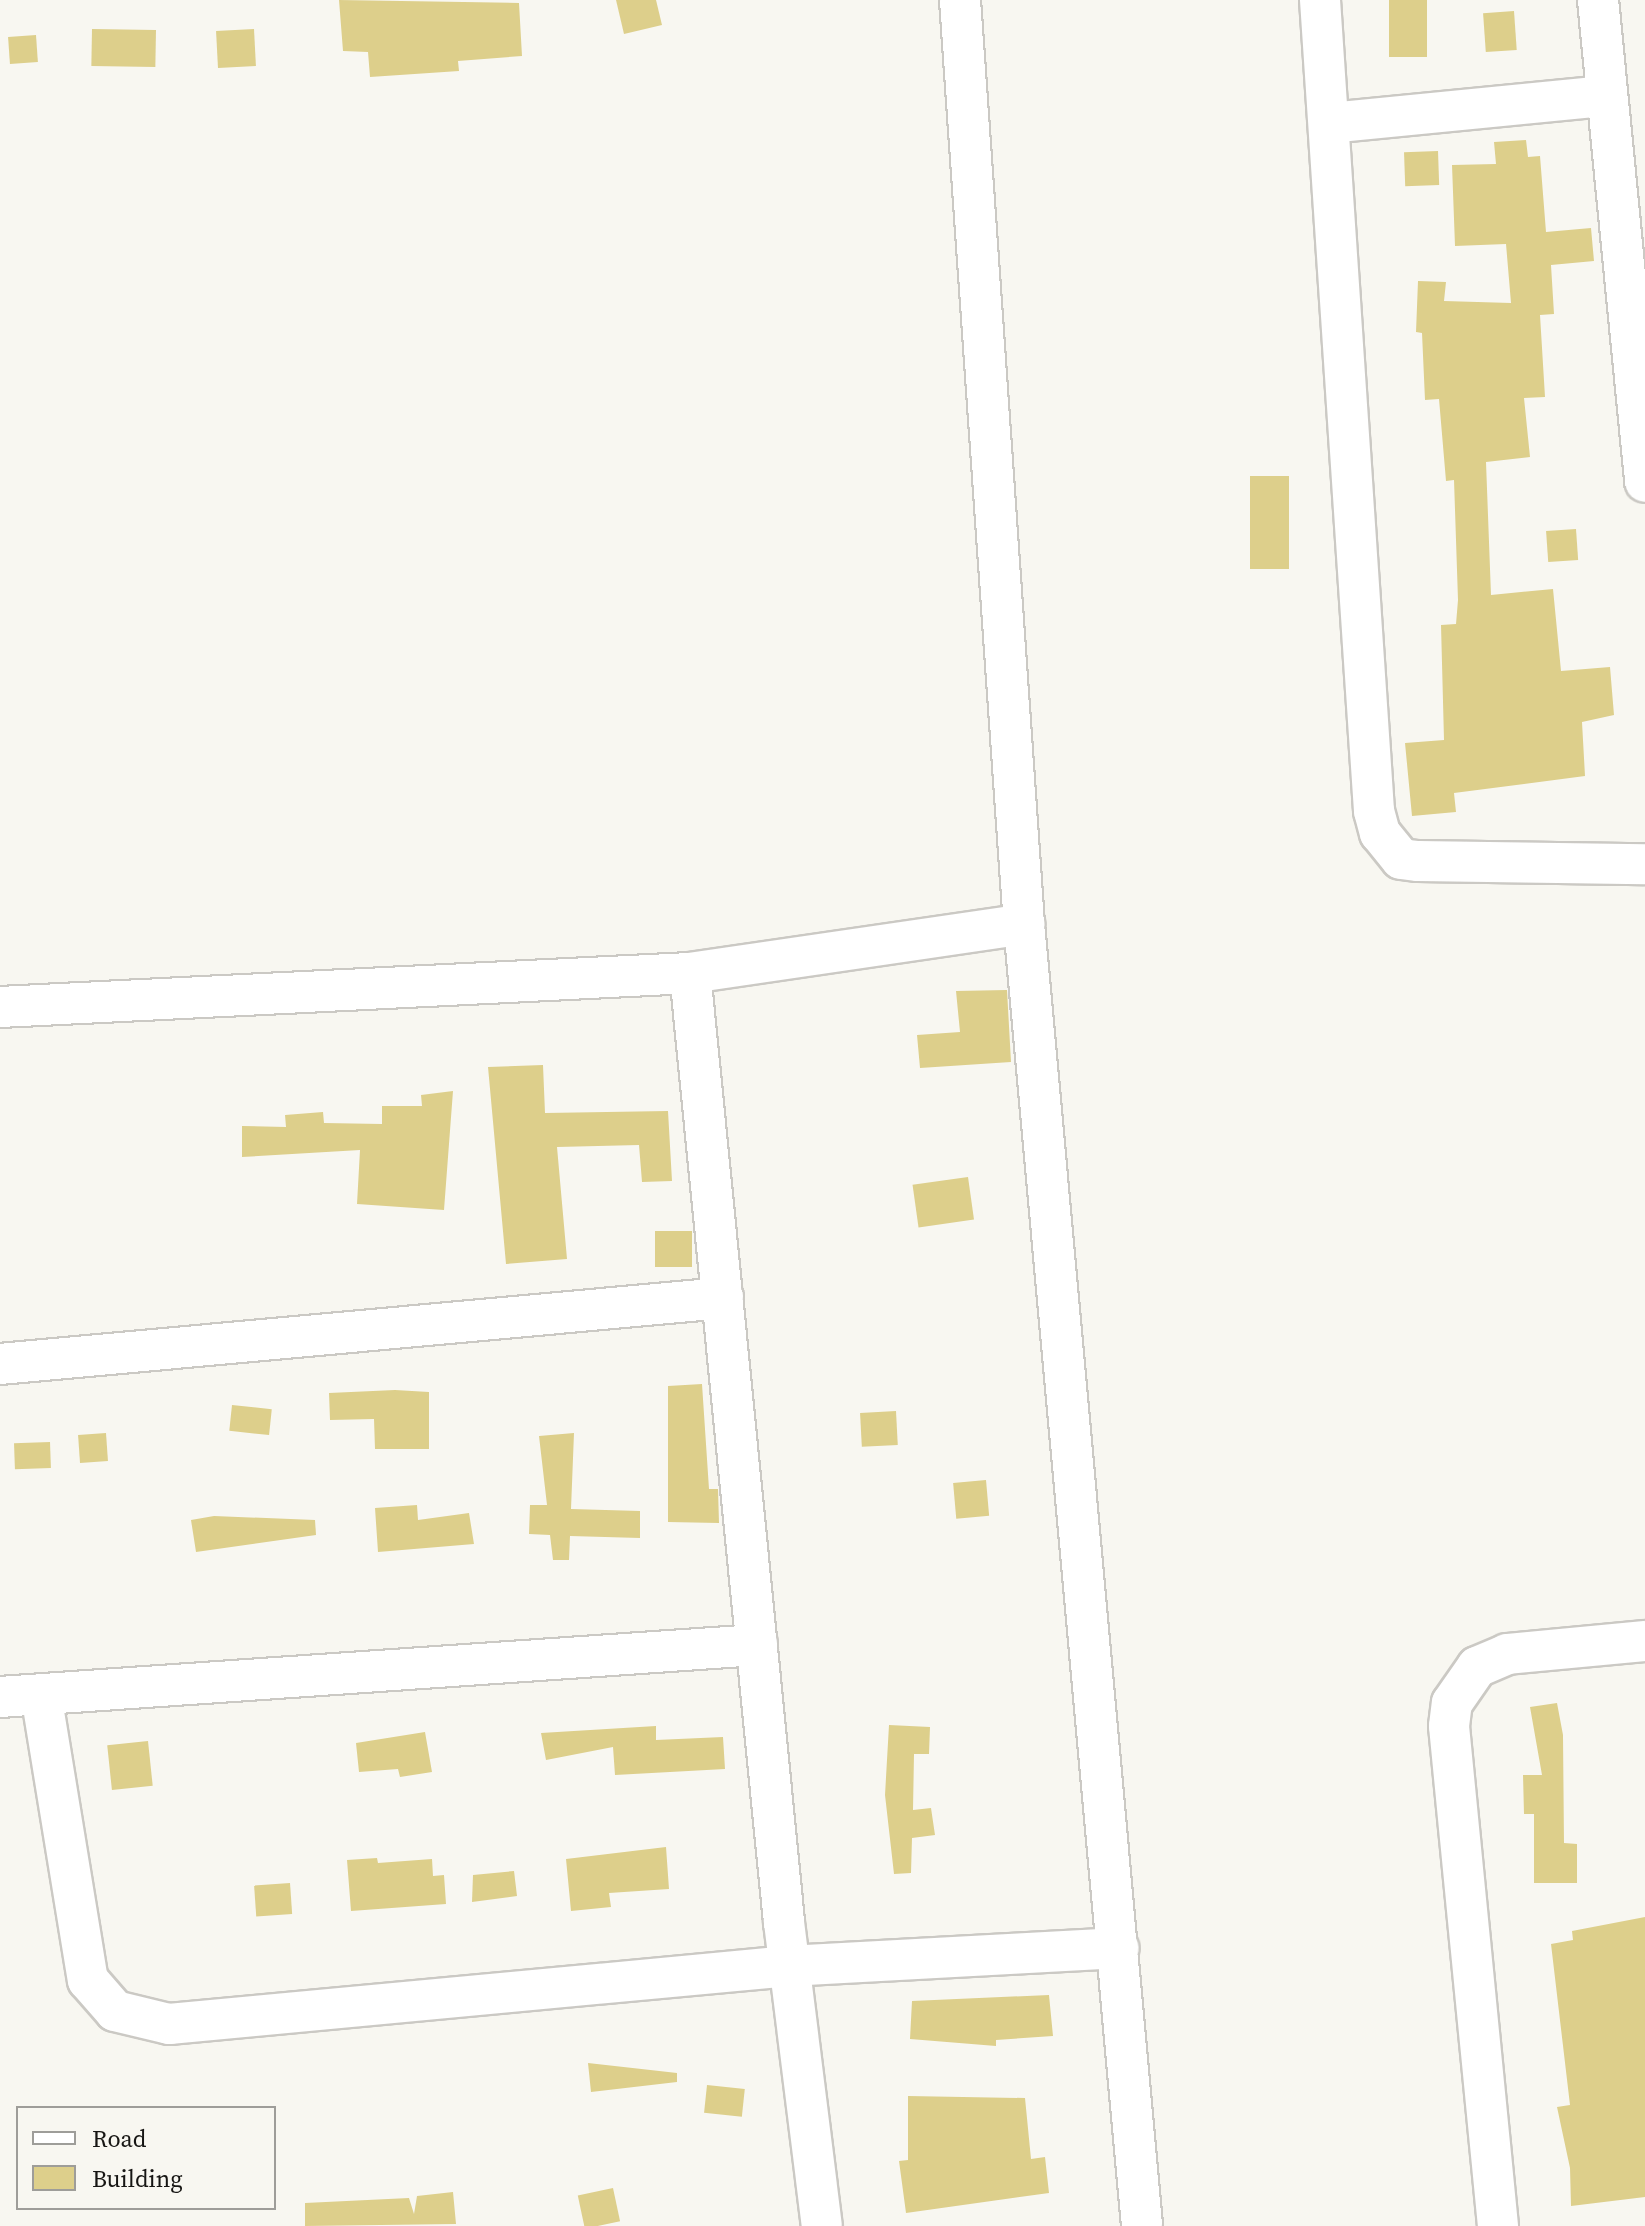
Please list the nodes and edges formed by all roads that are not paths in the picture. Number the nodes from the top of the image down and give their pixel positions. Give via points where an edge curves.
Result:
1 (960, 0) edge
2 (1320, 0) edge
3 (1598, 0) edge
4 (1604, 96) junction
5 (1330, 123) junction
6 (1634, 240) edge
7 (1645, 482) edge
8 (1645, 864) edge
9 (1024, 924) junction
10 (690, 973) junction
11 (0, 1007) edge
12 (723, 1298) junction
13 (0, 1364) edge
14 (1645, 1641) edge
15 (757, 1645) junction
16 (41, 1694) junction
17 (0, 1697) edge
18 (1119, 1948) junction
19 (789, 1966) junction
20 (822, 2226) edge
21 (1142, 2226) edge
22 (1498, 2226) edge

1 - 9 street
2 - 5 street
3 - 4 street
4 - 5 street
4 - 6 street
5 - 8 street via 1374,811 1380,833 1401,859 1418,861
6 - 7 street
9 - 10 street
9 - 18 street
10 - 11 street
10 - 12 street
12 - 13 street
12 - 15 street
14 - 22 street via 1507,1654 1477,1667 1452,1703 1449,1726
15 - 16 street
15 - 19 street
16 - 17 street
16 - 19 street via 88,1980 115,2011 169,2024
18 - 19 street
18 - 21 street
19 - 20 street

